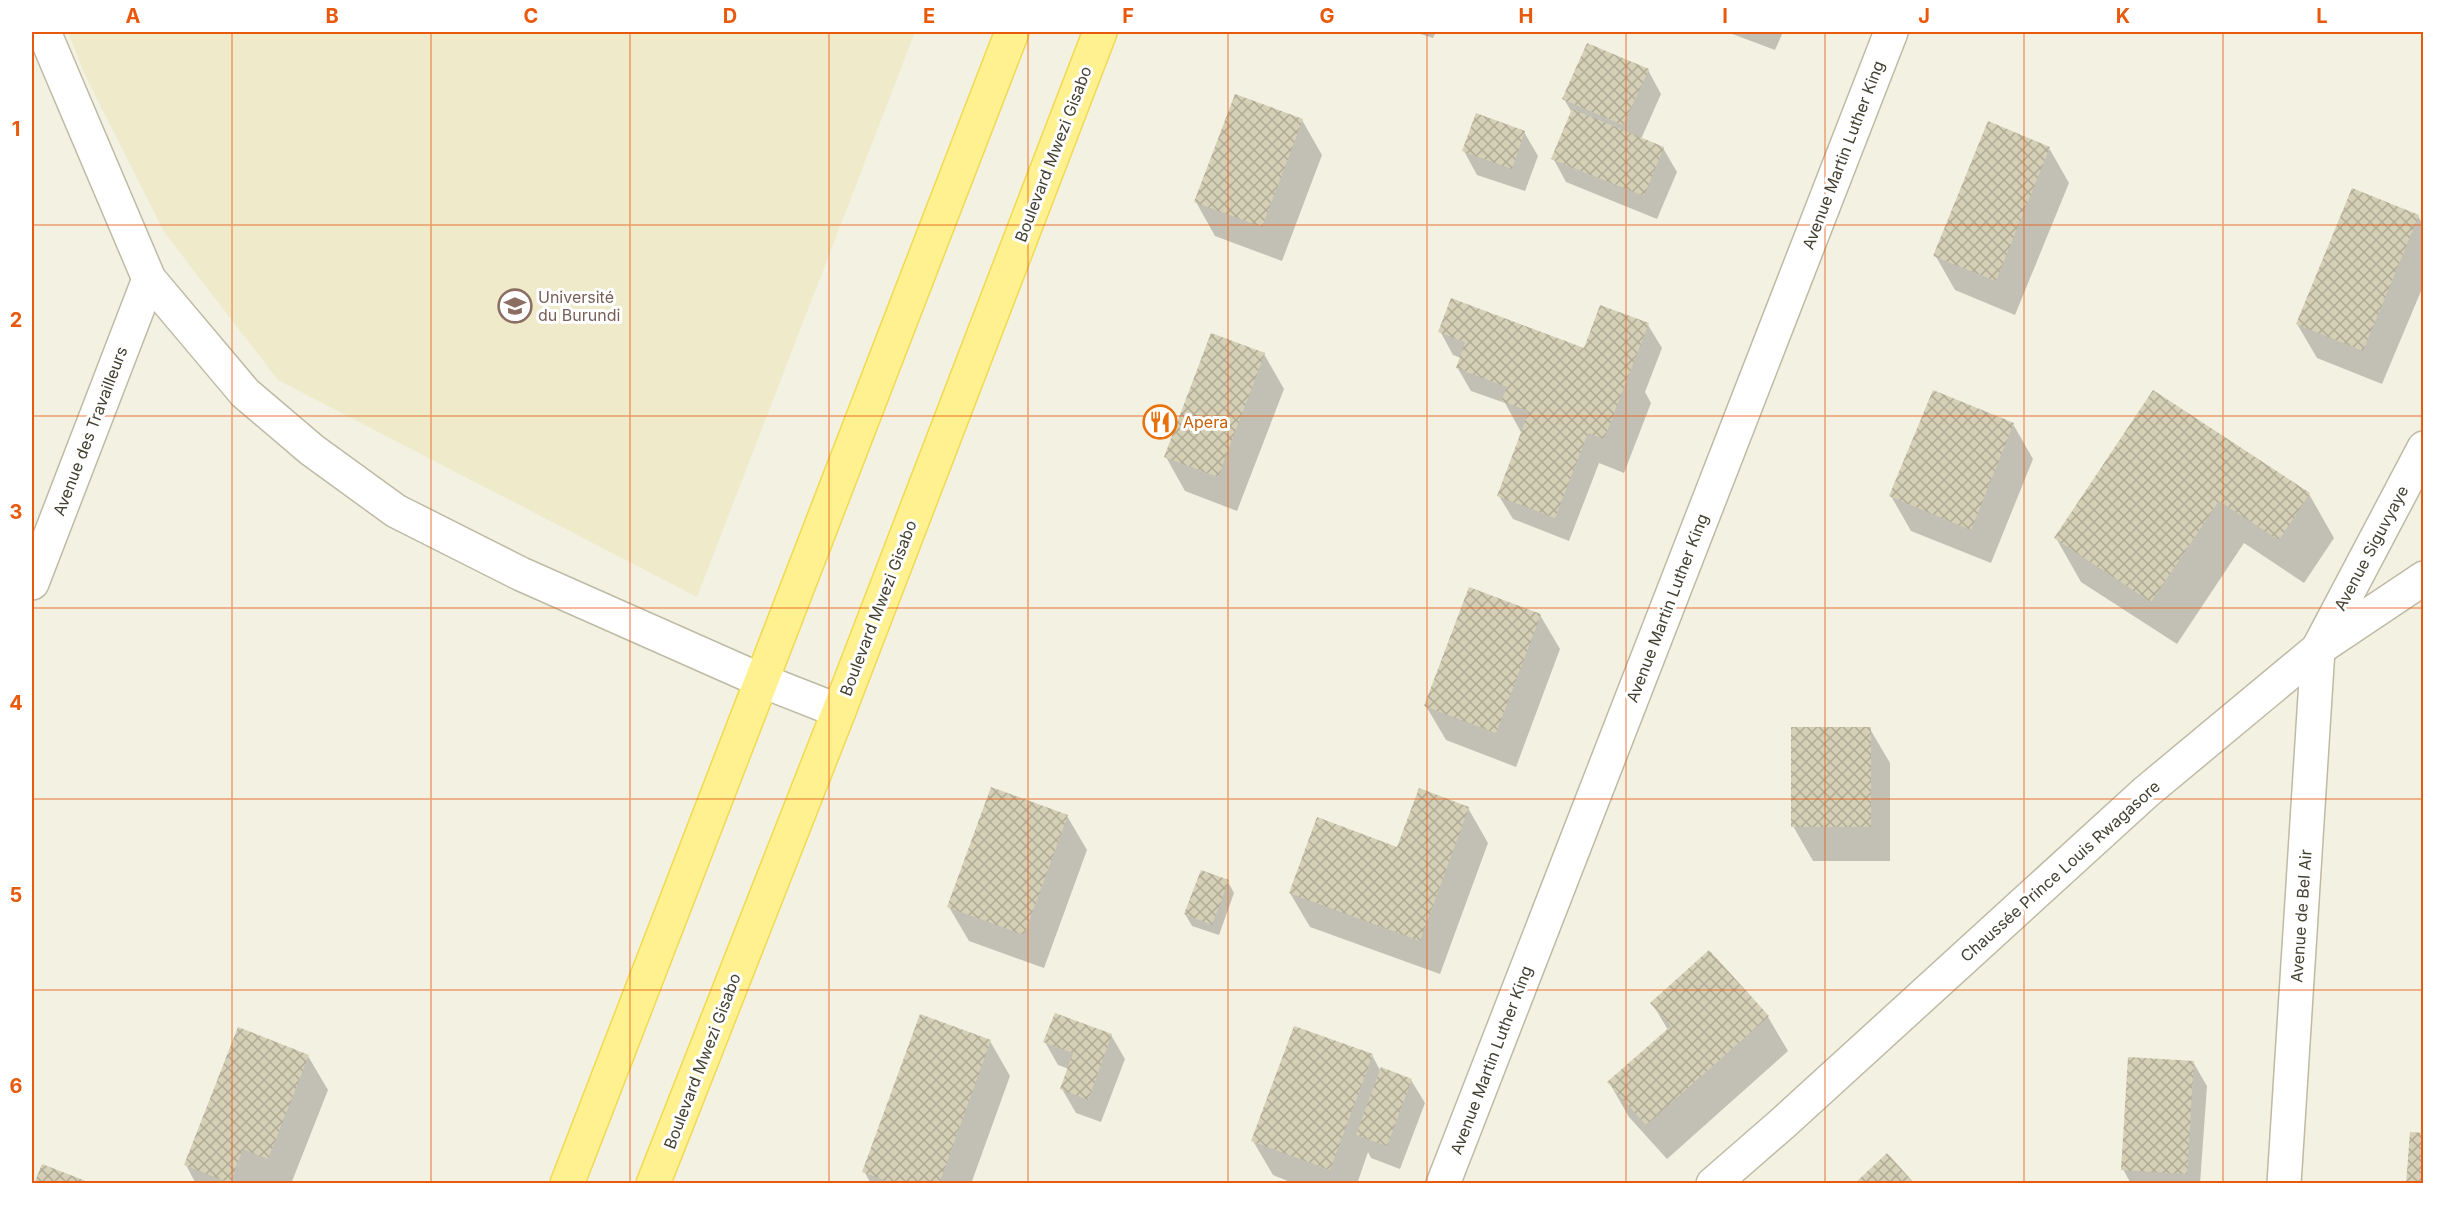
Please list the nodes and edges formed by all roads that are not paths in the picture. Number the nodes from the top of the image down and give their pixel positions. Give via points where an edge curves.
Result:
1 (44, 32) edge
2 (1012, 32) edge
3 (1100, 32) edge
4 (1891, 32) edge
5 (149, 279) junction
6 (2424, 447) edge
7 (2424, 578) edge
8 (32, 583) edge
9 (2318, 649) junction
10 (760, 680) junction
11 (839, 711) junction
12 (567, 1184) edge
13 (653, 1184) edge
14 (1443, 1184) edge
15 (1713, 1184) edge
16 (2284, 1184) edge

1 - 5 street
2 - 10 main road
3 - 11 main road, Boulevard Mwezi Gisabo
4 - 14 street, Avenue Martin Luther King
5 - 8 street, Avenue des Travailleurs
5 - 10 street via 245,393 312,450 396,511 521,574
6 - 9 street, Avenue Siguvyaye
7 - 9 street, Chaussée Prince Louis Rwagasore
9 - 15 street, Chaussée Prince Louis Rwagasore via 2146,792
9 - 16 street, Avenue de Bel Air
10 - 11 street
10 - 12 main road
11 - 13 main road, Boulevard Mwezi Gisabo

